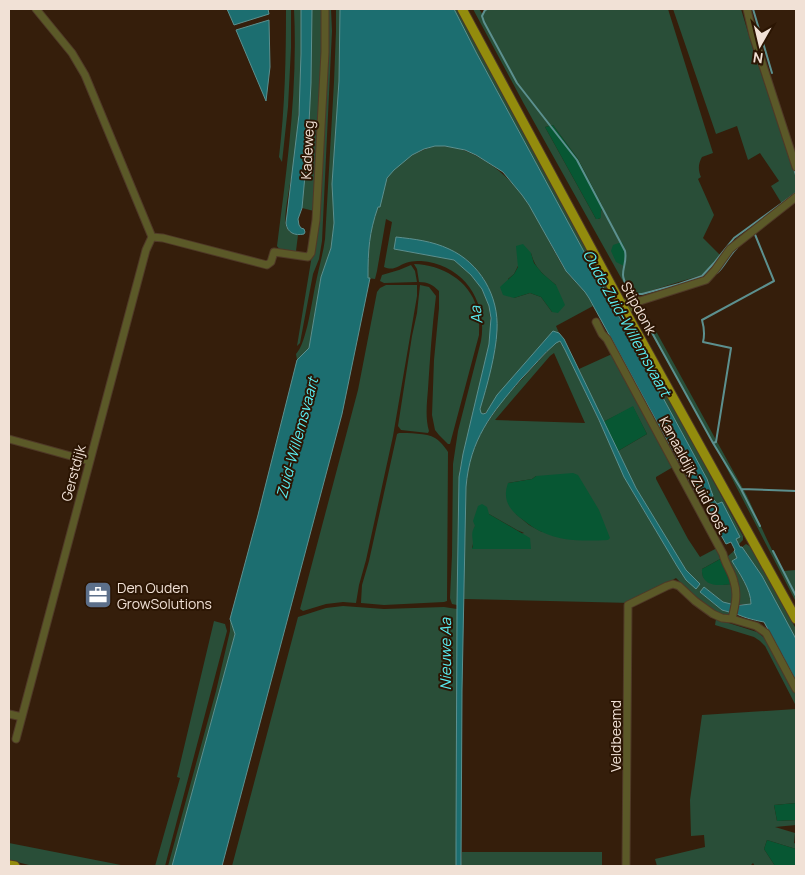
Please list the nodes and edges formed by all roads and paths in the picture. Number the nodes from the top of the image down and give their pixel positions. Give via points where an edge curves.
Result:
1 (36, 9) edge
2 (325, 9) edge
3 (462, 9) edge
4 (747, 9) edge
5 (796, 167) edge
6 (796, 197) edge
7 (152, 237) junction
8 (623, 307) junction
9 (596, 322) dead end
10 (9, 439) edge
11 (90, 460) junction
12 (734, 612) junction
13 (796, 619) edge
14 (796, 690) edge
15 (9, 714) edge
16 (22, 717) junction
17 (16, 739) dead end
18 (9, 864) edge
19 (15, 866) edge
20 (626, 866) edge

1 - 7 street via 85,75
2 - 7 street, Kadeweg via 316,210 308,257 274,252 271,262 266,265
3 - 8 main road, Stipdonk
4 - 5 street
6 - 8 street via 730,249 706,280 634,300
7 - 11 street, Gerstdijk
8 - 13 main road, Stipdonk
9 - 12 street, Kanaaldijk Zuid Oost via 723,554 734,581
10 - 11 street
11 - 16 street, Gerstdijk
12 - 14 street via 766,633
12 - 20 street, Veldbeemd via 722,618 713,614 679,586 672,584 628,605
15 - 16 street
16 - 17 street, Gerstdijk
18 - 19 main road

